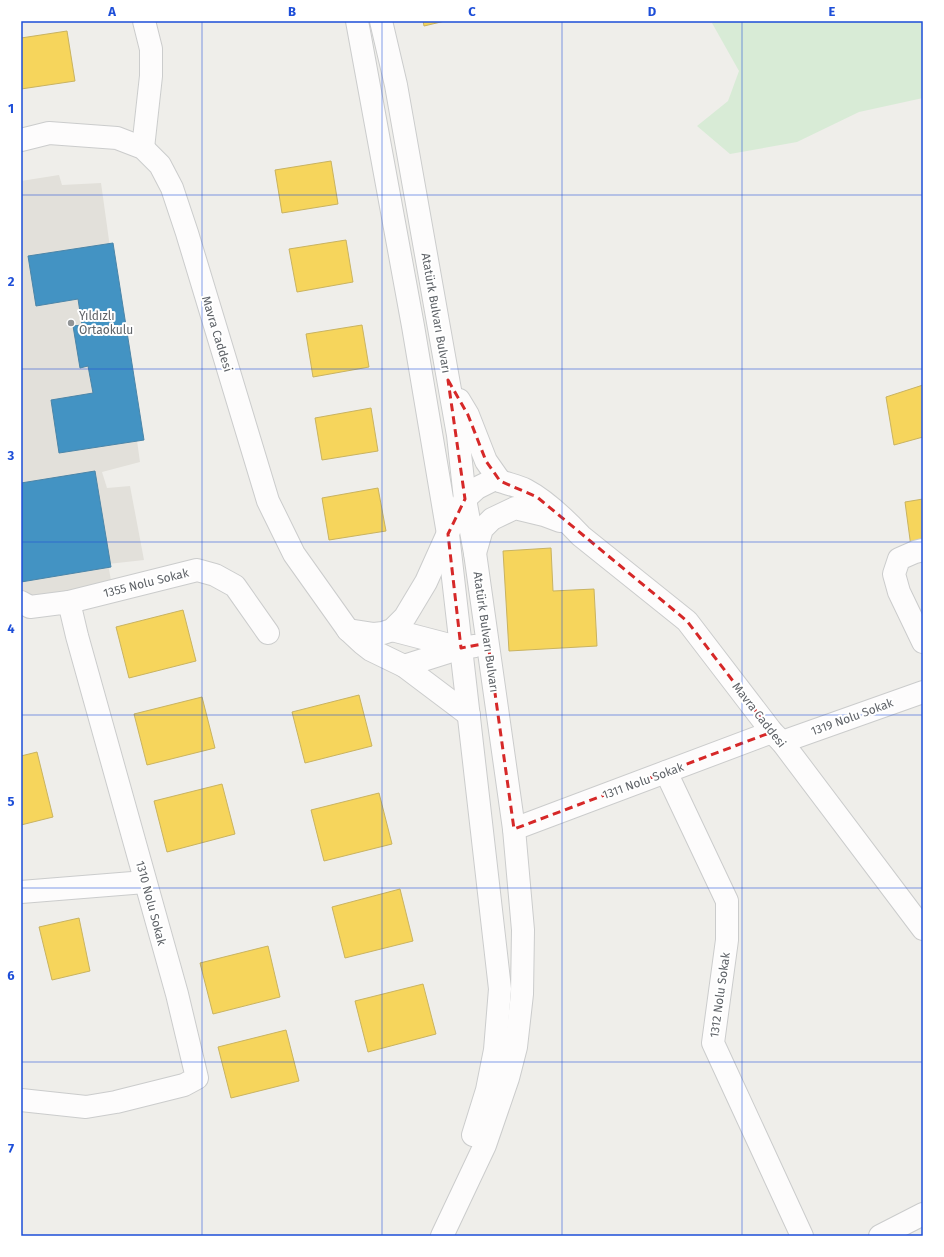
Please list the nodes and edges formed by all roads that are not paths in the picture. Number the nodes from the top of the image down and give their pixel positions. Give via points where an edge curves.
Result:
1 (144, 21) edge
2 (357, 21) edge
3 (381, 21) edge
4 (21, 140) edge
5 (143, 148) junction
6 (448, 380) junction
7 (500, 481) junction
8 (465, 499) junction
9 (571, 525) junction
10 (448, 534) junction
11 (923, 550) edge
12 (475, 553) junction
13 (21, 602) edge
14 (69, 602) junction
15 (348, 630) junction
16 (392, 630) junction
17 (268, 633) dead end
18 (923, 642) edge
19 (488, 643) junction
20 (461, 648) junction
21 (404, 666) junction
22 (923, 692) edge
23 (469, 715) junction
24 (777, 737) junction
25 (666, 772) junction
26 (514, 829) junction
27 (145, 882) junction
28 (21, 892) edge
29 (923, 929) edge
30 (21, 1100) edge
31 (923, 1214) edge
32 (428, 1236) edge
33 (442, 1236) edge
34 (802, 1236) edge
35 (880, 1236) edge

1 - 5 street via 151,49 151,69
2 - 10 street, Atatürk Bulvarı Bulvarı
3 - 6 street, Atatürk Bulvarı Bulvarı via 396,85
4 - 5 street, Mavra Caddesi via 50,133 117,138
5 - 15 street, Mavra Caddesi via 160,165 172,188 268,501 294,554
6 - 7 street via 468,415 486,461
6 - 8 street, Atatürk Bulvarı Bulvarı via 458,434
7 - 8 street via 497,478 487,482
7 - 9 street, Mavra Caddesi via 537,497
8 - 10 street
8 - 12 street, Atatürk Bulvarı Bulvarı
9 - 12 street, Mavra Caddesi via 515,508 492,519 482,529
9 - 24 street, Mavra Caddesi via 581,536 687,621
10 - 16 street via 414,603
10 - 20 street, Atatürk Bulvarı Bulvarı
11 - 18 street via 899,559 894,574 899,592
12 - 19 street, Atatürk Bulvarı Bulvarı
13 - 14 street via 30,608
14 - 17 street, 1355 Nolu Sokak via 197,570 215,575 235,586
14 - 27 street, 1310 Nolu Sokak
15 - 16 street via 374,634
15 - 21 street, Mavra Caddesi via 371,650
16 - 20 street
19 - 20 street
19 - 26 street, Atatürk Bulvarı Bulvarı
20 - 21 street
20 - 23 street, Atatürk Bulvarı Bulvarı
21 - 23 street, Mavra Caddesi
22 - 24 street, 1319 Nolu Sokak
23 - 32 street, Atatürk Bulvarı Bulvarı via 500,989 496,1050 471,1141
24 - 25 street, 1311 Nolu Sokak
24 - 29 street, Mavra Caddesi
25 - 26 street, 1311 Nolu Sokak
25 - 34 street, 1312 Nolu Sokak via 727,901 727,940 713,1043
26 - 33 street, Atatürk Bulvarı Bulvarı via 523,930 522,994 516,1047 485,1145
27 - 28 street
27 - 30 street, 1310 Nolu Sokak via 197,1078 184,1086 86,1107
31 - 35 street

